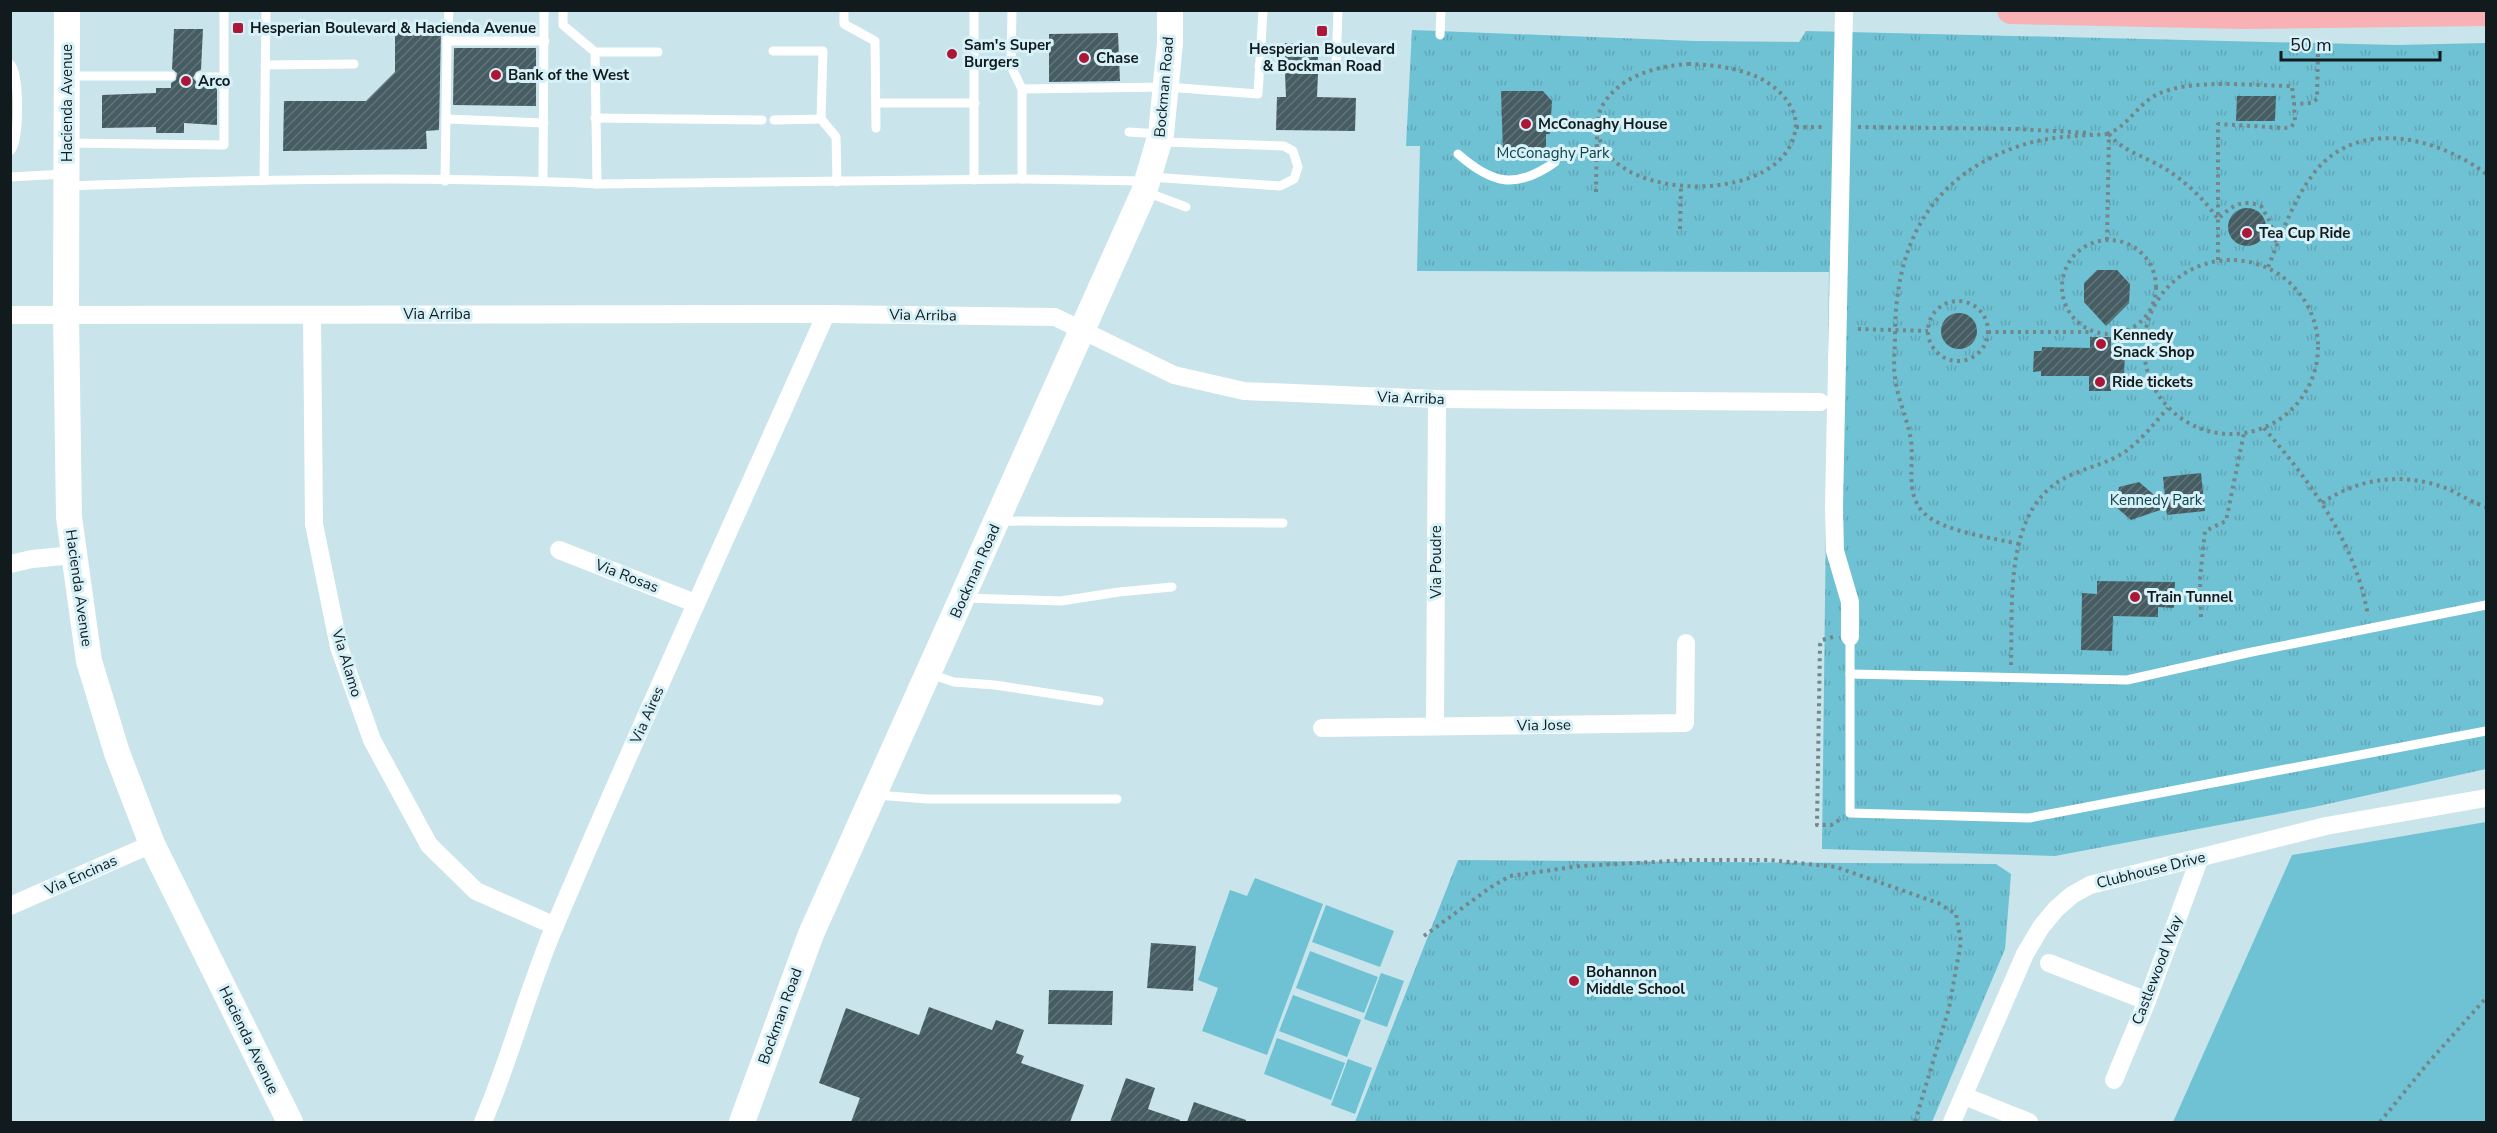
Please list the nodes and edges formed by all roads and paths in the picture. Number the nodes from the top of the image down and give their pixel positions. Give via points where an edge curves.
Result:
1 (67, 10) edge
2 (224, 10) edge
3 (266, 10) edge
4 (449, 10) edge
5 (544, 10) edge
6 (563, 10) edge
7 (844, 10) edge
8 (974, 10) edge
9 (1012, 10) edge
10 (1170, 10) edge
11 (1263, 10) edge
12 (1338, 10) edge
13 (1441, 10) edge
14 (1844, 10) edge
15 (2011, 10) edge
16 (2487, 12) edge
17 (2243, 13) edge
18 (1440, 35) dead end
19 (447, 41) junction
20 (545, 41) junction
21 (773, 51) dead end
22 (2318, 51) dead end
23 (595, 52) junction
24 (658, 52) dead end
25 (10, 64) edge
26 (354, 64) dead end
27 (265, 65) junction
28 (1259, 66) junction
29 (67, 76) junction
30 (171, 76) dead end
31 (224, 76) junction
32 (200, 77) dead end
33 (1167, 87) junction
34 (1022, 88) junction
35 (876, 103) junction
36 (975, 103) junction
37 (2294, 104) junction
38 (596, 118) junction
39 (446, 119) junction
40 (820, 119) junction
41 (762, 120) dead end
42 (774, 120) dead end
43 (544, 123) junction
44 (1574, 123) dead end
45 (1598, 124) junction
46 (1796, 127) junction
47 (1853, 127) dead end
48 (876, 128) dead end
49 (1827, 128) dead end
50 (1129, 132) dead end
51 (2109, 134) junction
52 (1160, 138) junction
53 (67, 142) junction
54 (10, 151) edge
55 (1458, 154) dead end
56 (1555, 162) dead end
57 (2487, 174) edge
58 (10, 177) edge
59 (1022, 179) junction
60 (67, 180) junction
61 (264, 180) junction
62 (974, 180) junction
63 (445, 181) junction
64 (543, 181) junction
65 (837, 182) junction
66 (1147, 183) junction
67 (597, 184) junction
68 (1681, 186) junction
69 (1596, 192) dead end
70 (1186, 207) dead end
71 (2218, 219) junction
72 (1680, 229) dead end
73 (2107, 240) junction
74 (2277, 245) junction
75 (2218, 260) junction
76 (2268, 267) junction
77 (2152, 309) junction
78 (66, 314) junction
79 (826, 314) junction
80 (10, 315) edge
81 (312, 315) junction
82 (1858, 329) dead end
83 (1084, 330) junction
84 (1895, 330) junction
85 (1928, 331) junction
86 (1988, 332) junction
87 (2096, 332) junction
88 (1437, 399) junction
89 (1820, 402) dead end
90 (2168, 408) junction
91 (2264, 428) junction
92 (2244, 434) junction
93 (2322, 502) junction
94 (2487, 507) edge
95 (998, 521) junction
96 (1283, 523) dead end
97 (2019, 544) junction
98 (559, 550) dead end
99 (73, 555) junction
100 (10, 564) edge
101 (1172, 587) dead end
102 (963, 598) junction
103 (695, 603) junction
104 (2487, 605) edge
105 (2201, 617) dead end
106 (2370, 629) junction
107 (1845, 637) junction
108 (1686, 643) dead end
109 (929, 673) junction
110 (1850, 674) junction
111 (2011, 677) junction
112 (1099, 701) dead end
113 (1435, 726) junction
114 (1322, 728) dead end
115 (2487, 731) edge
116 (875, 795) junction
117 (2487, 798) edge
118 (1117, 799) dead end
119 (1850, 813) junction
120 (152, 844) junction
121 (2199, 860) junction
122 (10, 906) edge
123 (555, 926) junction
124 (1424, 936) dead end
125 (2049, 963) dead end
126 (2487, 998) edge
127 (2147, 1001) junction
128 (2114, 1080) dead end
129 (1964, 1096) junction
130 (290, 1122) edge
131 (483, 1122) edge
132 (742, 1122) edge
133 (1915, 1122) edge
134 (1952, 1122) edge
135 (2029, 1122) edge
136 (2380, 1122) edge

1 - 29 street, Hacienda Avenue
2 - 31 lane
3 - 27 lane
4 - 19 lane
5 - 20 lane
6 - 23 lane via 563,25
7 - 35 lane via 844,24 875,41
8 - 36 lane
9 - 34 lane via 1011,66
10 - 33 street, Bockman Road
11 - 28 lane
12 - 28 lane via 1336,68
13 - 18 lane
14 - 107 street via 1834,507 1835,551 1850,602
15 - 17 main road
16 - 17 main road
19 - 20 lane
19 - 39 lane
20 - 43 lane
21 - 40 lane via 823,51
22 - 37 path via 2317,99
23 - 24 lane
23 - 38 lane
25 - 54 lane via 17,74 16,139
26 - 27 lane
27 - 61 lane
28 - 33 lane via 1258,94
29 - 30 lane
29 - 53 street, Hacienda Avenue
31 - 32 lane
31 - 53 lane via 224,145
33 - 34 lane
33 - 52 street, Bockman Road
34 - 59 lane
35 - 36 lane
35 - 48 lane
36 - 62 lane
37 - 51 path via 2292,87 2190,86 2158,94
37 - 71 path via 2295,122 2291,127 2218,124
38 - 41 lane
38 - 67 lane
39 - 43 lane
39 - 63 lane
40 - 42 lane
40 - 65 lane via 836,137
43 - 64 lane
44 - 45 path
45 - 46 path via 1604,103 1619,86 1652,70 1688,64 1725,67 1762,80 1783,96 1795,115
45 - 68 path via 1601,143 1623,166 1653,181
45 - 69 path
46 - 49 path
46 - 68 path via 1786,153 1766,170 1717,186
47 - 51 path
50 - 52 lane
51 - 71 path via 2116,143 2167,170
51 - 73 path
51 - 84 path via 2048,138 2020,145 1996,155 1951,185 1929,209 1908,246 1897,287
52 - 66 street, Bockman Road
52 - 66 lane via 1284,146 1293,152 1298,167 1294,179 1280,186
53 - 60 street, Hacienda Avenue
55 - 56 lane via 1485,176 1500,180 1516,180
57 - 74 path via 2462,158 2400,138 2344,146 2313,174
58 - 60 lane
59 - 62 lane
59 - 66 lane
60 - 61 lane
60 - 78 street, Hacienda Avenue
61 - 63 lane
62 - 65 lane
63 - 64 lane
64 - 67 lane
65 - 67 lane
66 - 70 lane
66 - 83 street, Bockman Road
68 - 72 path
71 - 74 path via 2233,204 2248,201 2261,206
71 - 75 path
73 - 77 path via 2126,242 2140,250 2150,263 2156,278
73 - 87 path via 2095,242 2071,259 2062,288 2072,316
74 - 76 path
75 - 76 path via 2235,259
75 - 77 path via 2179,276
76 - 91 path via 2289,281 2305,300 2315,323 2318,349 2314,374 2303,396 2286,415
77 - 87 path via 2127,331
77 - 90 path via 2145,329 2145,361 2155,391
78 - 80 street, Via Arriba
78 - 81 street, Via Arriba
78 - 99 street, Hacienda Avenue
79 - 81 street, Via Arriba
79 - 83 street, Via Arriba via 1055,317
79 - 103 street, Via Aires
81 - 123 street, Via Alamo via 314,524 339,647 372,740 429,845 476,891
82 - 84 path
83 - 88 street, Via Arriba via 1174,375 1244,391
83 - 95 street, Bockman Road
84 - 85 path
84 - 97 path via 1894,375 1910,436 1911,478 1918,505 1946,525
85 - 86 path via 1934,350 1952,361 1962,361 1981,351
85 - 86 path via 1934,313 1949,302 1959,301 1976,307 1987,322
86 - 87 path
88 - 89 street, Via Arriba
88 - 113 street, Via Poudre
90 - 92 path via 2203,430
90 - 97 path via 2128,450 2061,480 2047,491 2025,522
91 - 92 path
91 - 93 path
92 - 105 path via 2226,521 2205,531
93 - 94 path via 2362,483 2405,479 2438,485
93 - 106 path via 2359,574
95 - 96 lane
95 - 102 street, Bockman Road
97 - 111 path via 2013,592
98 - 103 street, Via Rosas
99 - 100 street
99 - 120 street, Hacienda Avenue via 89,661 117,753
101 - 102 lane via 1061,602
102 - 109 street, Bockman Road
103 - 123 street, Via Aires
104 - 106 lane
106 - 111 lane via 2127,680
107 - 110 lane
107 - 119 path via 1822,640 1820,645 1817,825 1831,825
108 - 113 street, Via Jose via 1686,723
109 - 112 lane via 954,682
109 - 116 street, Bockman Road
110 - 111 lane
110 - 119 lane
113 - 114 street, Via Jose
115 - 119 lane via 2029,818
116 - 118 lane via 927,799
116 - 132 street, Bockman Road via 811,934
117 - 121 street, Clubhouse Drive via 2326,826
120 - 122 street, Via Encinas
120 - 130 street, Hacienda Avenue
121 - 127 street, Castlewood Way
121 - 129 street, Clubhouse Drive via 2090,885 2056,909 2025,954
123 - 131 street, Via Aires
124 - 133 path via 1510,876 1580,866 1770,860 1836,867 1938,903 1956,914 1961,942 1949,1008
125 - 127 street
126 - 136 path
127 - 128 street, Castlewood Way
129 - 134 street, Clubhouse Drive
129 - 135 street

